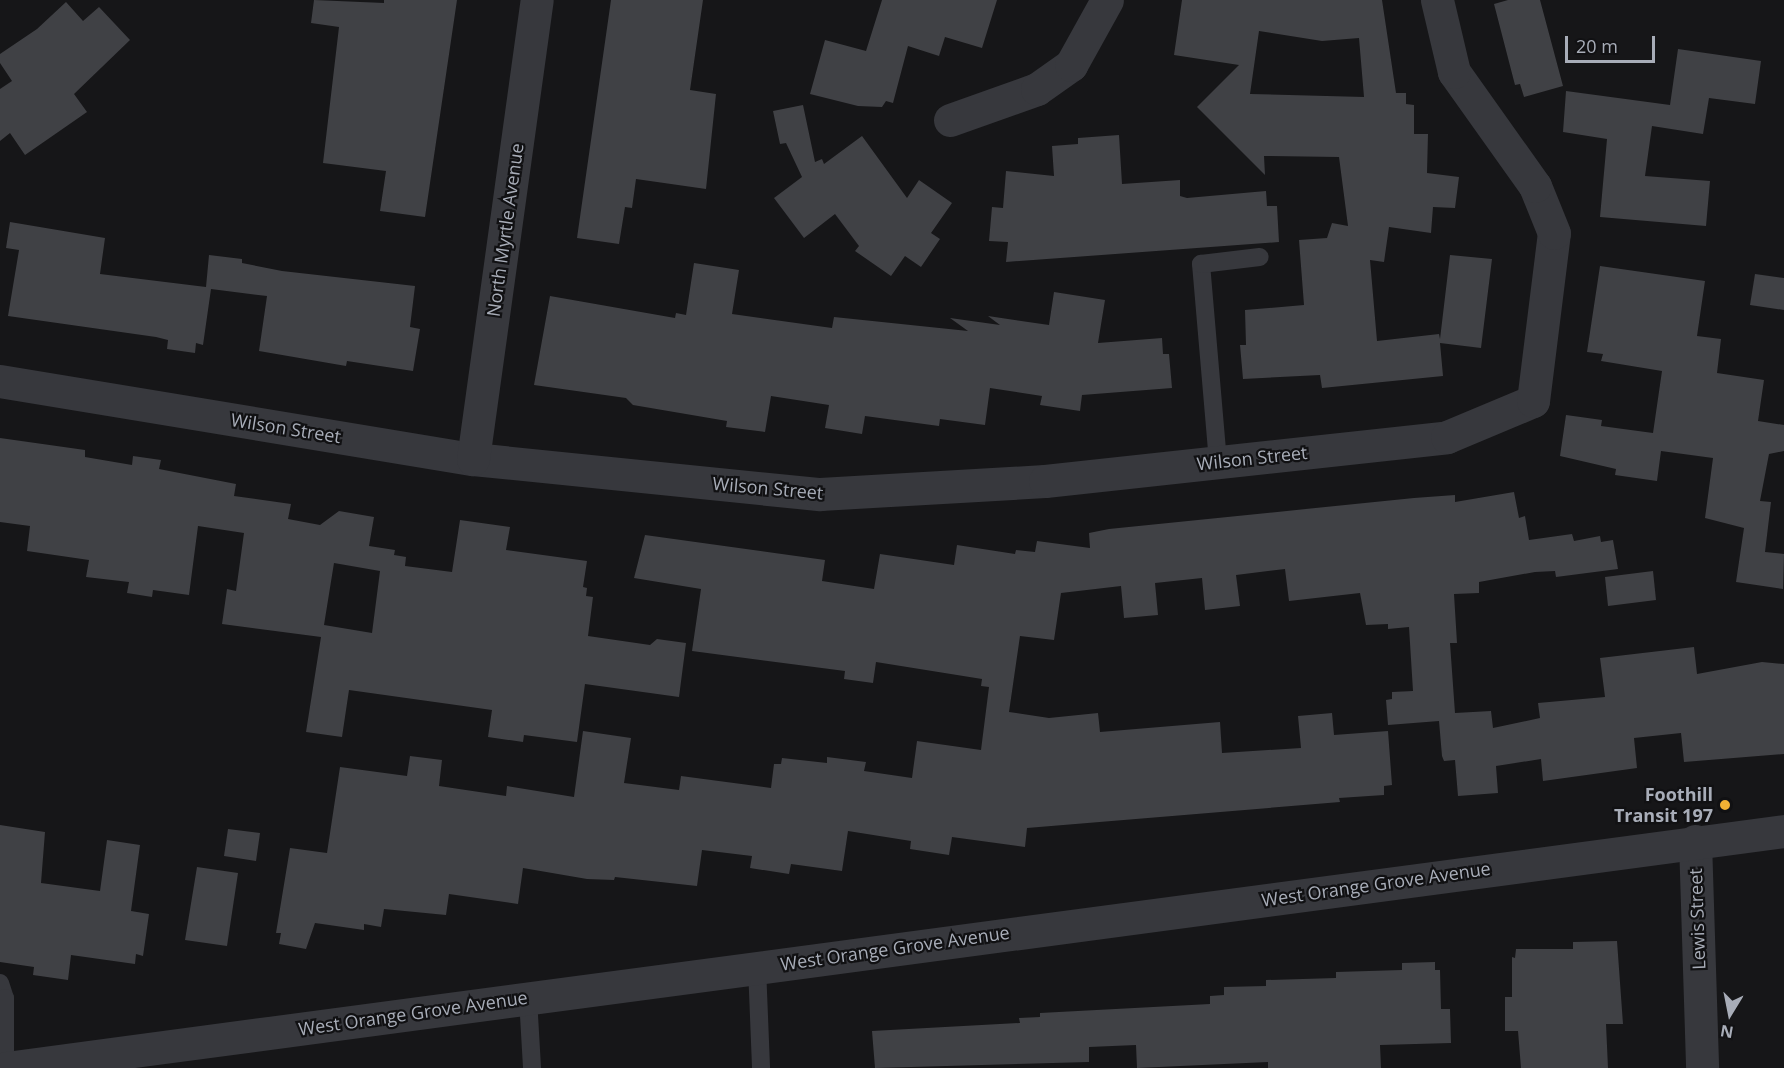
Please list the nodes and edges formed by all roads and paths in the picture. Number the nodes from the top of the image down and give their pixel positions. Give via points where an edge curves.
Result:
1 (537, 0) edge
2 (1107, 0) edge
3 (1437, 0) edge
4 (950, 120) dead end
5 (1260, 257) dead end
6 (0, 381) edge
7 (473, 459) junction
8 (1218, 462) junction
9 (1784, 831) edge
10 (1695, 841) junction
11 (757, 967) junction
12 (0, 983) edge
13 (528, 998) junction
14 (68, 1064) edge
15 (5, 1068) edge
16 (532, 1068) edge
17 (761, 1068) edge
18 (1702, 1068) edge

1 - 7 street, North Myrtle Avenue
2 - 4 street via 1071,65 1037,89
3 - 8 street, Wilson Street via 1454,72 1535,186 1554,233 1533,401 1446,437
5 - 8 lane via 1201,264
6 - 7 street, Wilson Street
7 - 8 street, Wilson Street via 820,494 1045,481
9 - 10 street, West Orange Grove Avenue
10 - 11 street, West Orange Grove Avenue
10 - 18 street, Lewis Street
11 - 13 street, West Orange Grove Avenue
11 - 17 lane
12 - 15 lane via 5,998
13 - 14 street, West Orange Grove Avenue
13 - 16 lane
14 - 15 street, West Orange Grove Avenue

